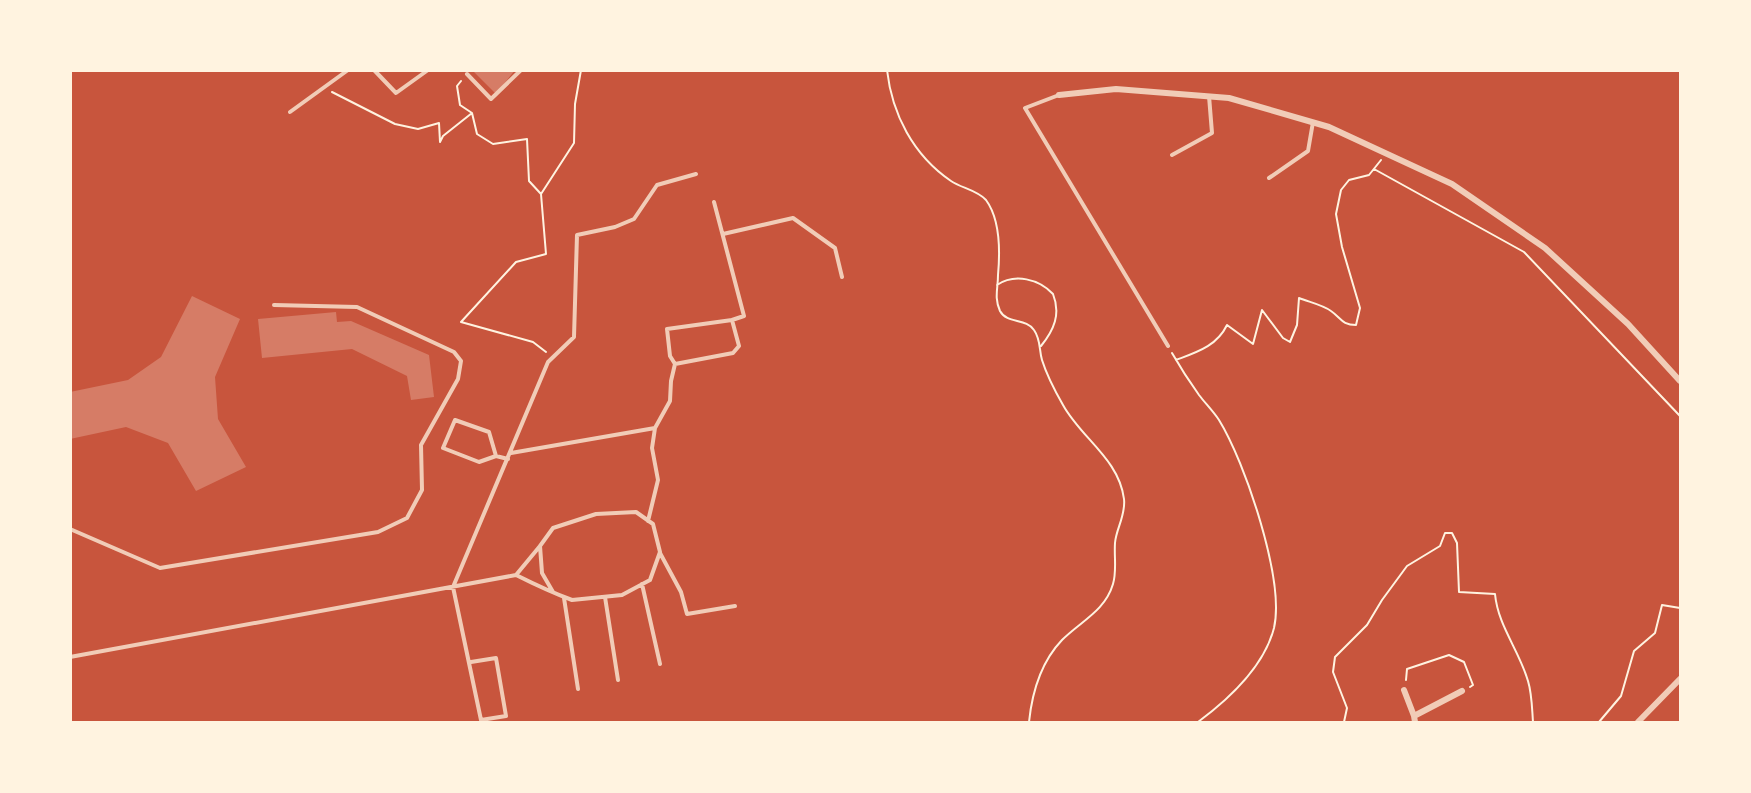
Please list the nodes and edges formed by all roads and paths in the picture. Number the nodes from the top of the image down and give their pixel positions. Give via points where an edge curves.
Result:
1 (348, 70) edge
2 (374, 70) edge
3 (428, 70) edge
4 (521, 70) edge
5 (581, 70) edge
6 (887, 70) edge
7 (467, 74) joint
8 (324, 88) junction
9 (1059, 95) joint
10 (1209, 96) junction
11 (290, 112) dead end
12 (472, 113) junction
13 (1313, 122) junction
14 (1172, 154) dead end
15 (1386, 154) junction
16 (1374, 168) junction
17 (696, 174) dead end
18 (1269, 178) dead end
19 (541, 194) junction
20 (714, 202) dead end
21 (723, 234) junction
22 (843, 277) dead end
23 (998, 285) junction
24 (274, 305) dead end
25 (732, 320) junction
26 (1041, 346) junction
27 (1168, 346) dead end
28 (553, 357) junction
29 (675, 364) junction
30 (1680, 381) edge
31 (1680, 416) edge
32 (655, 428) junction
33 (511, 453) junction
34 (496, 456) junction
35 (509, 459) junction
36 (648, 521) junction
37 (70, 529) edge
38 (540, 546) junction
39 (660, 552) junction
40 (516, 575) junction
41 (642, 584) junction
42 (453, 587) junction
43 (553, 592) junction
44 (564, 597) junction
45 (604, 597) junction
46 (735, 606) dead end
47 (1680, 608) edge
48 (70, 657) edge
49 (471, 662) junction
50 (660, 664) dead end
51 (1680, 679) edge
52 (618, 680) dead end
53 (578, 689) dead end
54 (1404, 690) joint
55 (1462, 691) joint
56 (1414, 719) edge
57 (481, 721) edge
58 (1029, 723) edge
59 (1198, 723) edge
60 (1344, 723) edge
61 (1533, 723) edge
62 (1599, 723) edge
63 (1638, 723) edge

1 - 8 lane
2 - 3 lane via 396,93
4 - 7 lane via 490,99
5 - 19 path via 573,143
6 - 23 path via 892,102 910,138 940,173 982,196 991,210 999,258
7 - 12 path via 457,86 459,105
8 - 11 lane
8 - 12 path via 394,124 418,129 439,123 440,142
9 - 10 street via 1116,89
9 - 27 lane via 1025,108
10 - 13 street
10 - 14 lane via 1212,133
12 - 19 path via 477,135 492,144 527,139 529,181
13 - 15 street
13 - 18 lane via 1308,151
15 - 16 path
15 - 30 street via 1452,184 1545,249 1628,324
16 - 31 path via 1524,252
16 - 59 path via 1369,175 1349,180 1341,190 1336,214 1360,308 1356,325 1347,325 1331,311 1299,298 1297,325 1290,342 1262,310 1253,344 1227,325 1221,338 1202,351 1176,360 1218,419 1239,459 1272,569 1274,598 1274,628 1256,666 1222,704
17 - 28 lane via 657,185 634,219 578,236 574,337
19 - 28 path via 546,254 516,262 461,322 533,342
20 - 21 lane
21 - 22 lane via 793,218 835,248
21 - 25 lane via 744,316
23 - 26 path via 997,302 1004,316 1031,326
23 - 26 path via 1012,279 1027,279 1053,294 1056,318 1053,330
24 - 37 lane via 357,307 454,352 461,361 458,379 421,445 422,490 406,518 378,532 160,568
25 - 29 lane via 740,346 733,352
25 - 29 lane via 667,329 670,356
26 - 58 path via 1041,358 1056,393 1106,457 1124,505 1109,594 1097,611 1051,655 1033,695
28 - 33 lane
29 - 32 lane via 670,401
32 - 33 lane
32 - 36 lane via 652,448 658,480
33 - 35 lane
34 - 34 lane via 479,462 443,448 455,420 489,432
34 - 35 lane
35 - 42 lane
36 - 38 lane via 636,512 596,514 553,528
36 - 39 lane via 653,524
38 - 40 lane
38 - 43 lane via 542,573
39 - 41 lane via 650,580
39 - 46 lane via 681,592 687,614
40 - 42 lane
40 - 43 lane
41 - 45 lane via 622,595
41 - 50 lane
42 - 48 lane
42 - 49 lane
43 - 44 lane
44 - 45 lane
44 - 53 lane
45 - 52 lane
47 - 62 path via 1662,606 1655,633 1634,651 1621,696
49 - 57 lane
49 - 57 lane via 496,658 506,716
51 - 63 street
54 - 55 path via 1407,669 1449,655 1464,662 1473,685
54 - 56 street
55 - 56 street
60 - 61 path via 1347,708 1333,672 1335,657 1367,625 1407,566 1440,546 1445,533 1452,533 1457,543 1459,592 1495,594 1497,614 1528,680

